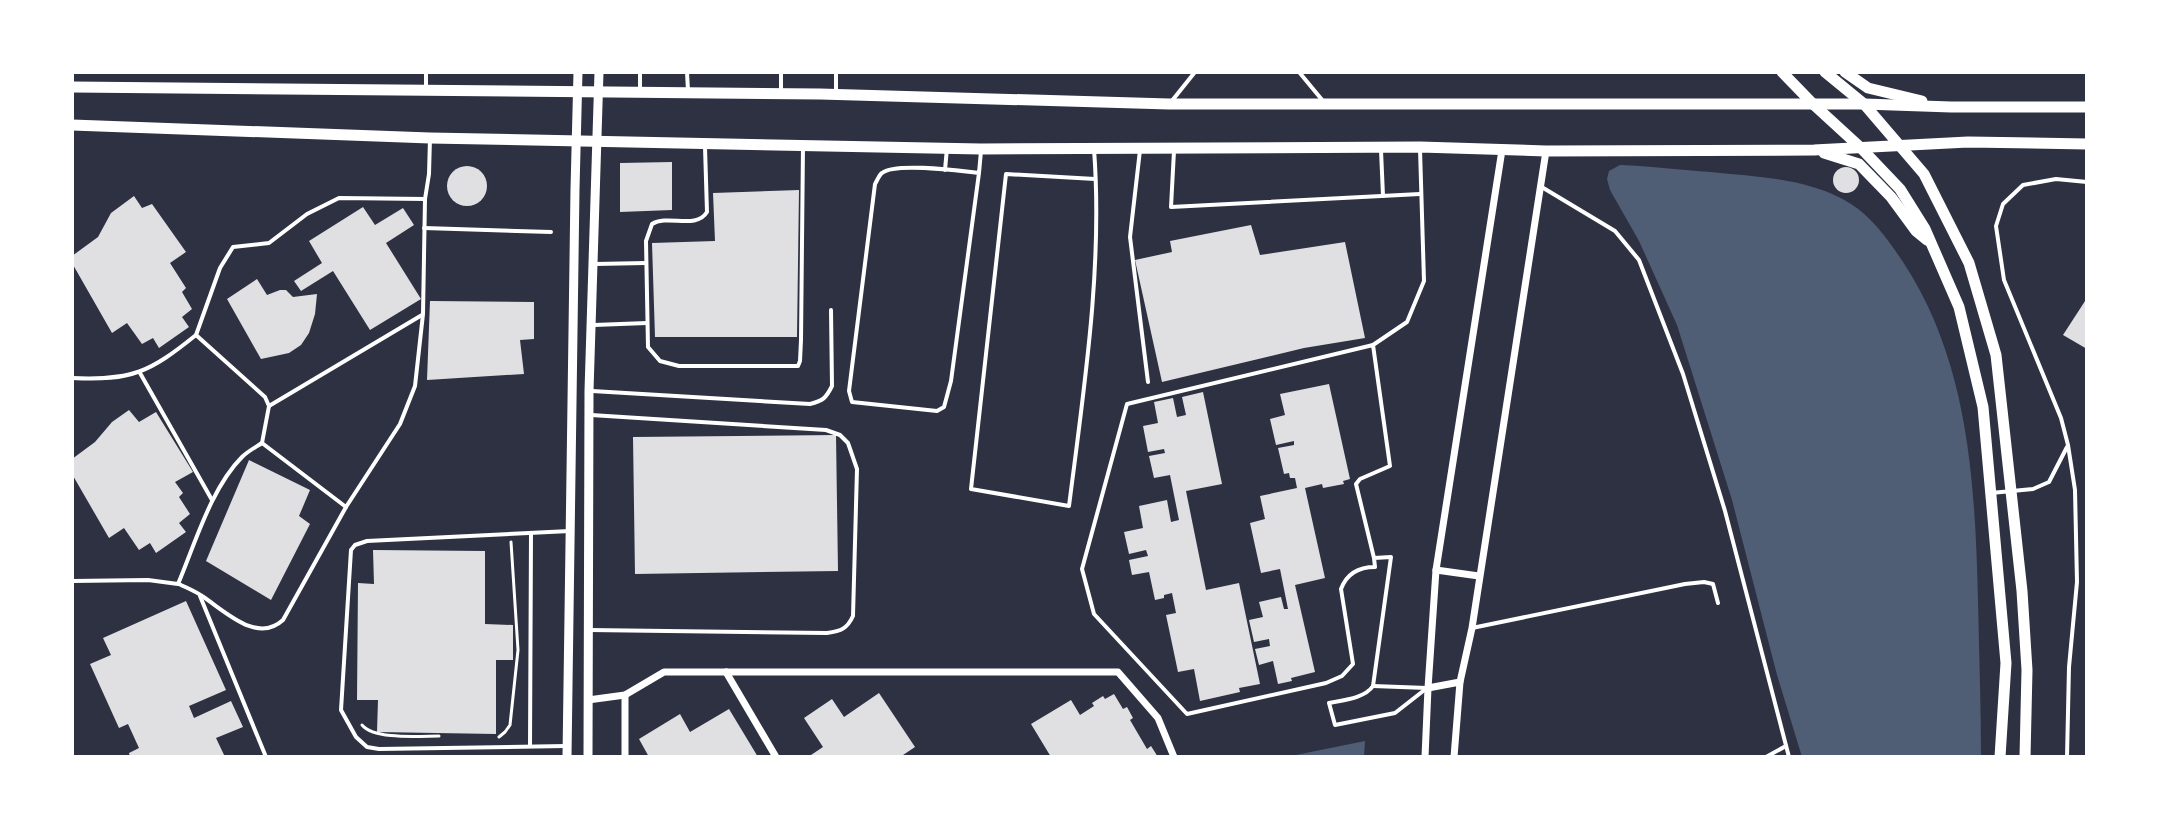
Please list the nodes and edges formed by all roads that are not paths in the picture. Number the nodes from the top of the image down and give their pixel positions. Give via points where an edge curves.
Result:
1 (426, 72) edge
2 (578, 72) edge
3 (599, 72) edge
4 (640, 72) edge
5 (687, 72) edge
6 (781, 72) edge
7 (836, 72) edge
8 (1195, 72) edge
9 (1299, 72) edge
10 (1782, 72) edge
11 (1825, 72) edge
12 (1845, 72) edge
13 (72, 87) edge
14 (426, 90) junction
15 (579, 92) junction
16 (599, 93) junction
17 (640, 93) junction
18 (688, 93) junction
19 (781, 94) junction
20 (836, 96) junction
21 (1325, 103) junction
22 (1169, 104) junction
23 (1813, 104) junction
24 (1864, 104) junction
25 (1951, 107) junction
26 (2087, 107) edge
27 (72, 125) edge
28 (430, 138) junction
29 (575, 141) junction
30 (596, 142) junction
31 (704, 142) junction
32 (803, 144) junction
33 (2087, 144) edge
34 (1901, 146) junction
35 (1093, 147) junction
36 (1141, 147) junction
37 (1420, 147) junction
38 (947, 148) junction
39 (1174, 148) junction
40 (1380, 148) junction
41 (1861, 148) junction
42 (981, 149) junction
43 (1502, 150) junction
44 (1814, 150) junction
45 (1546, 151) junction
46 (945, 170) junction
47 (979, 173) junction
48 (1095, 179) junction
49 (2087, 182) edge
50 (1540, 186) junction
51 (1420, 194) junction
52 (1383, 196) junction
53 (425, 199) junction
54 (424, 228) junction
55 (551, 232) dead end
56 (1931, 243) junction
57 (646, 263) junction
58 (593, 264) junction
59 (831, 310) dead end
60 (423, 314) junction
61 (647, 323) junction
62 (591, 325) junction
63 (196, 335) junction
64 (1373, 345) junction
65 (140, 373) junction
66 (72, 378) edge
67 (1148, 382) dead end
68 (589, 391) junction
69 (269, 406) junction
70 (591, 415) junction
71 (262, 443) junction
72 (2068, 445) junction
73 (2010, 492) junction
74 (1991, 493) junction
75 (213, 501) junction
76 (346, 507) junction
77 (570, 531) junction
78 (531, 532) junction
79 (1374, 558) junction
80 (1436, 570) junction
81 (1479, 576) junction
82 (72, 581) edge
83 (178, 584) junction
84 (199, 594) junction
85 (1718, 603) dead end
86 (1472, 628) junction
87 (589, 630) junction
88 (726, 672) junction
89 (1460, 682) junction
90 (1373, 686) junction
91 (1428, 688) junction
92 (625, 695) junction
93 (588, 700) junction
94 (530, 746) junction
95 (1786, 746) junction
96 (567, 752) edge
97 (266, 757) edge
98 (588, 757) edge
99 (625, 757) edge
100 (776, 757) edge
101 (1174, 757) edge
102 (1425, 757) edge
103 (1454, 757) edge
104 (1766, 757) edge
105 (1789, 757) edge
106 (2000, 757) edge
107 (2025, 757) edge
108 (2067, 757) edge

1 - 14 lane
2 - 15 street
3 - 16 street
4 - 17 lane
5 - 18 lane
6 - 19 lane
7 - 20 lane
8 - 22 lane
9 - 21 lane
10 - 23 main road
11 - 24 main road
12 - 25 main road via 1868,88
13 - 14 main road
14 - 15 main road
15 - 16 main road
15 - 29 street
16 - 17 main road
16 - 30 street
17 - 18 main road
18 - 19 main road
19 - 20 main road
20 - 22 main road
21 - 22 main road
21 - 23 main road
23 - 24 main road
23 - 41 main road
24 - 25 main road
24 - 34 main road
25 - 26 main road
27 - 28 main road
28 - 29 main road
28 - 53 lane
29 - 30 main road
29 - 77 street
30 - 31 main road
30 - 58 street
31 - 32 main road
31 - 57 lane via 707,212 697,221 652,224
32 - 38 main road
32 - 61 lane via 798,366 668,364 648,347
33 - 34 main road
34 - 41 main road
34 - 73 main road via 1927,180 1969,263 1996,355
35 - 36 main road
35 - 42 main road
35 - 48 lane
36 - 39 main road
36 - 67 lane via 1130,237
37 - 40 main road
37 - 43 main road
37 - 51 lane
38 - 42 main road
38 - 46 lane
39 - 40 main road
39 - 52 lane via 1171,207
40 - 52 lane
41 - 44 main road
41 - 56 main road via 1900,189
42 - 47 lane
43 - 45 main road
43 - 80 street
44 - 45 main road
44 - 56 main road via 1859,164
45 - 50 street
46 - 47 lane
46 - 47 lane via 891,169 875,184 849,391 852,402 937,411 944,407
48 - 48 lane via 1089,331 1069,506 971,489 1006,174
49 - 72 lane via 2056,179 2023,185 2003,204 1996,226 2004,280
50 - 81 street
50 - 95 lane via 1615,231 1639,260 1683,374 1725,511
51 - 52 lane
51 - 64 lane via 1424,281 1407,322
53 - 54 lane
53 - 63 lane via 339,198 269,243 233,247
54 - 55 lane
54 - 60 lane
56 - 74 main road via 1959,307 1983,407
57 - 58 lane
57 - 61 lane
58 - 62 street
59 - 68 lane via 832,386 820,402
60 - 69 lane
60 - 76 lane via 415,386 400,424
61 - 62 lane
62 - 68 street
63 - 65 lane
63 - 69 lane
64 - 79 lane via 1390,466 1356,484
64 - 79 lane via 1127,404 1082,569 1094,614 1187,714 1342,676 1353,664 1341,589 1355,571 1375,567
65 - 66 lane via 102,380
65 - 75 lane
68 - 70 street
69 - 71 lane
70 - 87 street
70 - 87 lane via 826,430 848,443 857,469 853,616 839,632
71 - 75 lane via 232,468
71 - 76 lane
72 - 73 lane via 2049,482
72 - 108 lane via 2075,490 2077,582
73 - 74 lane
73 - 107 main road via 2027,670
74 - 106 main road via 2006,663
75 - 83 lane
76 - 84 lane via 276,627 247,626
77 - 78 lane
77 - 96 street
78 - 94 lane
78 - 94 lane via 355,545 341,710 367,747
79 - 90 lane via 1391,557
80 - 81 street
80 - 91 street
81 - 86 street
82 - 83 lane
83 - 84 lane
84 - 97 lane
85 - 86 lane via 1713,584 1704,582
86 - 89 street
87 - 93 street
88 - 92 street via 664,672
88 - 100 street
88 - 101 street via 1118,672 1158,718
89 - 91 street
89 - 103 street
90 - 91 lane
90 - 91 lane via 1360,696 1329,703 1335,725 1395,713
91 - 102 street
92 - 93 street
92 - 99 street
93 - 98 street
94 - 96 lane
95 - 104 lane
95 - 105 lane

